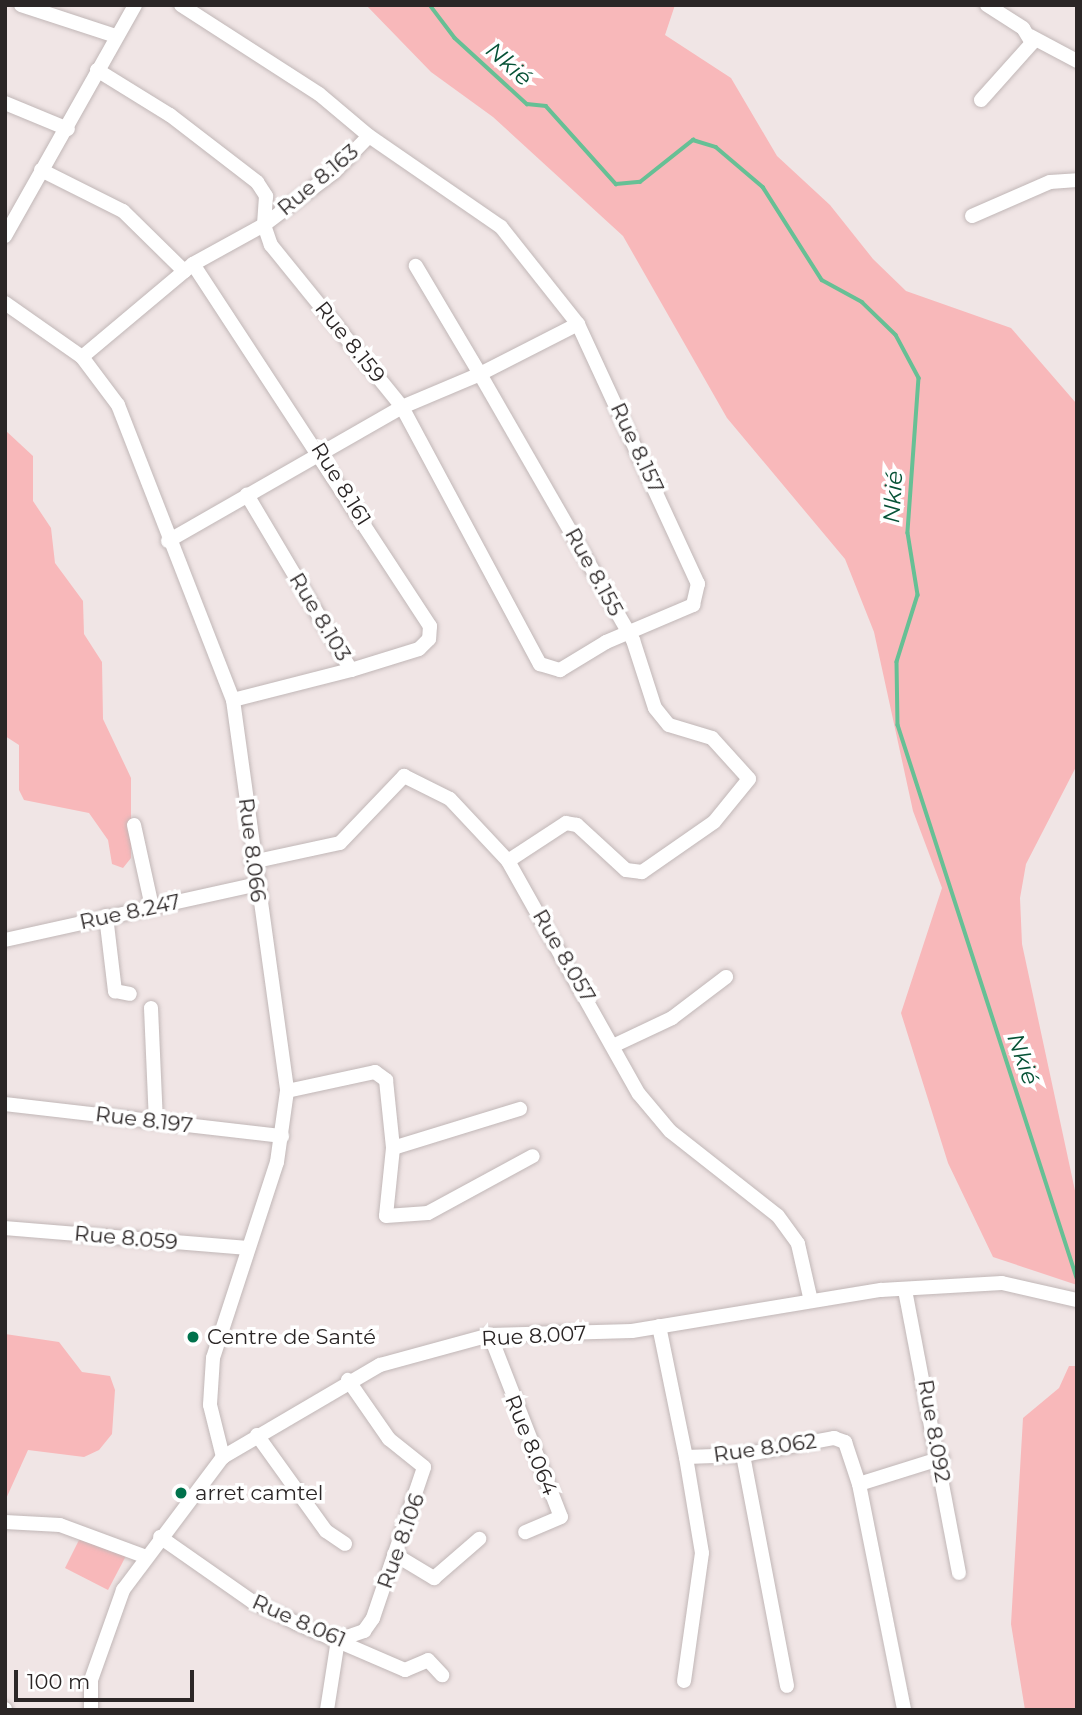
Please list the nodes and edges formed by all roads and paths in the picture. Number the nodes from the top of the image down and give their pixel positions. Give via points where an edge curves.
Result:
1 (21, 5) edge
2 (135, 5) edge
3 (181, 5) edge
4 (987, 5) edge
5 (116, 36) junction
6 (1030, 36) junction
7 (1077, 61) edge
8 (97, 70) junction
9 (981, 100) dead end
10 (5, 103) edge
11 (68, 129) junction
12 (369, 136) junction
13 (41, 170) junction
14 (1077, 180) edge
15 (972, 216) dead end
16 (264, 225) junction
17 (5, 236) edge
18 (415, 266) dead end
19 (188, 267) junction
20 (5, 303) edge
21 (578, 324) junction
22 (82, 357) junction
23 (480, 374) junction
24 (402, 407) junction
25 (321, 452) junction
26 (247, 495) junction
27 (168, 541) junction
28 (624, 634) junction
29 (351, 670) junction
30 (233, 700) junction
31 (134, 825) dead end
32 (508, 861) junction
33 (252, 862) junction
34 (254, 885) junction
35 (152, 907) junction
36 (106, 916) junction
37 (5, 940) edge
38 (726, 977) dead end
39 (130, 994) dead end
40 (151, 1008) dead end
41 (615, 1045) junction
42 (287, 1091) junction
43 (5, 1104) edge
44 (520, 1109) dead end
45 (156, 1121) junction
46 (282, 1136) junction
47 (393, 1148) junction
48 (533, 1156) dead end
49 (5, 1228) edge
50 (247, 1248) junction
51 (905, 1290) junction
52 (810, 1297) junction
53 (1071, 1298) edge
54 (659, 1326) junction
55 (490, 1335) junction
56 (348, 1380) junction
57 (257, 1435) junction
58 (743, 1455) junction
59 (223, 1457) junction
60 (686, 1457) junction
61 (942, 1458) junction
62 (859, 1484) junction
63 (5, 1522) edge
64 (525, 1532) dead end
65 (160, 1537) junction
66 (479, 1539) dead end
67 (345, 1544) dead end
68 (394, 1554) junction
69 (144, 1556) junction
70 (959, 1573) dead end
71 (338, 1640) junction
72 (442, 1675) dead end
73 (684, 1681) dead end
74 (786, 1686) dead end
75 (90, 1710) edge
76 (327, 1710) edge
77 (904, 1710) edge

1 - 5 street
2 - 5 street
3 - 12 street, Rue 8.163 via 319,94
4 - 6 street
5 - 8 street
6 - 7 street
6 - 9 street via 1027,52
8 - 11 street
8 - 16 street, Rue 8.159 via 170,115 257,182 266,195
10 - 11 street
11 - 13 street
12 - 16 street, Rue 8.163 via 334,172
12 - 21 street via 501,227
13 - 17 street
13 - 19 street, Rue 8.161 via 122,211
14 - 15 street via 1050,182
16 - 19 street, Rue 8.163
16 - 24 street, Rue 8.159 via 271,245
18 - 23 street, Rue 8.155
19 - 22 street, Rue 8.163
19 - 25 street, Rue 8.161
20 - 22 street, Rue 8.066
21 - 23 street
21 - 28 street, Rue 8.157 via 698,584 693,605
22 - 27 street, Rue 8.066 via 118,405
23 - 24 street
23 - 28 street, Rue 8.155 via 580,542
24 - 25 street
24 - 28 street, Rue 8.159 via 540,664 551,671
25 - 26 street
25 - 29 street, Rue 8.161 via 430,626 429,639 419,649
26 - 27 street
26 - 29 street, Rue 8.103
27 - 30 street, Rue 8.066
28 - 32 street, Rue 8.155 via 633,640 655,708 669,724 712,738 748,779 713,822 642,872 626,870 577,825 566,822
29 - 30 street, Rue 8.103
30 - 33 street, Rue 8.066
31 - 35 street
32 - 33 street, Rue 8.057 via 450,799 414,775 396,780 340,843
32 - 41 street, Rue 8.057
33 - 34 street, Rue 8.066
34 - 35 street, Rue 8.247
34 - 42 street, Rue 8.066
35 - 36 street, Rue 8.247
36 - 37 street, Rue 8.247
36 - 39 street via 115,991
38 - 41 street via 671,1018
40 - 45 street
41 - 52 street, Rue 8.057 via 639,1094 670,1131 778,1216 798,1244
42 - 46 street, Rue 8.066
42 - 47 street via 382,1074
43 - 45 street, Rue 8.197
44 - 47 street
45 - 46 street, Rue 8.197
46 - 50 street, Rue 8.066
47 - 48 street via 384,1211 393,1217 428,1213
49 - 50 street, Rue 8.059
50 - 59 street, Rue 8.066 via 210,1382
51 - 52 street, Rue 8.007
51 - 53 street, Rue 8.007 via 1002,1283
51 - 61 street, Rue 8.092
52 - 54 street, Rue 8.007
54 - 55 street, Rue 8.007
54 - 60 street, Rue 8.062
55 - 56 street, Rue 8.007 via 428,1349
55 - 64 street, Rue 8.064 via 561,1517
56 - 57 street, Rue 8.007
56 - 68 street, Rue 8.106 via 389,1439 424,1466
57 - 59 street, Rue 8.007
57 - 67 street via 326,1531
58 - 60 street, Rue 8.062
58 - 62 street, Rue 8.062 via 834,1438 845,1442
58 - 74 street
59 - 65 street, Rue 8.007
60 - 73 street via 702,1553
61 - 62 street
61 - 70 street, Rue 8.092
62 - 77 street
63 - 69 street via 60,1525
65 - 69 street, Rue 8.007
65 - 71 street, Rue 8.061 via 253,1602
66 - 68 street via 434,1578
68 - 71 street, Rue 8.106 via 373,1618 364,1631
69 - 75 street, Rue 8.007 via 107,1625 91,1680
71 - 72 street, Rue 8.061 via 405,1671 428,1660
71 - 76 street

